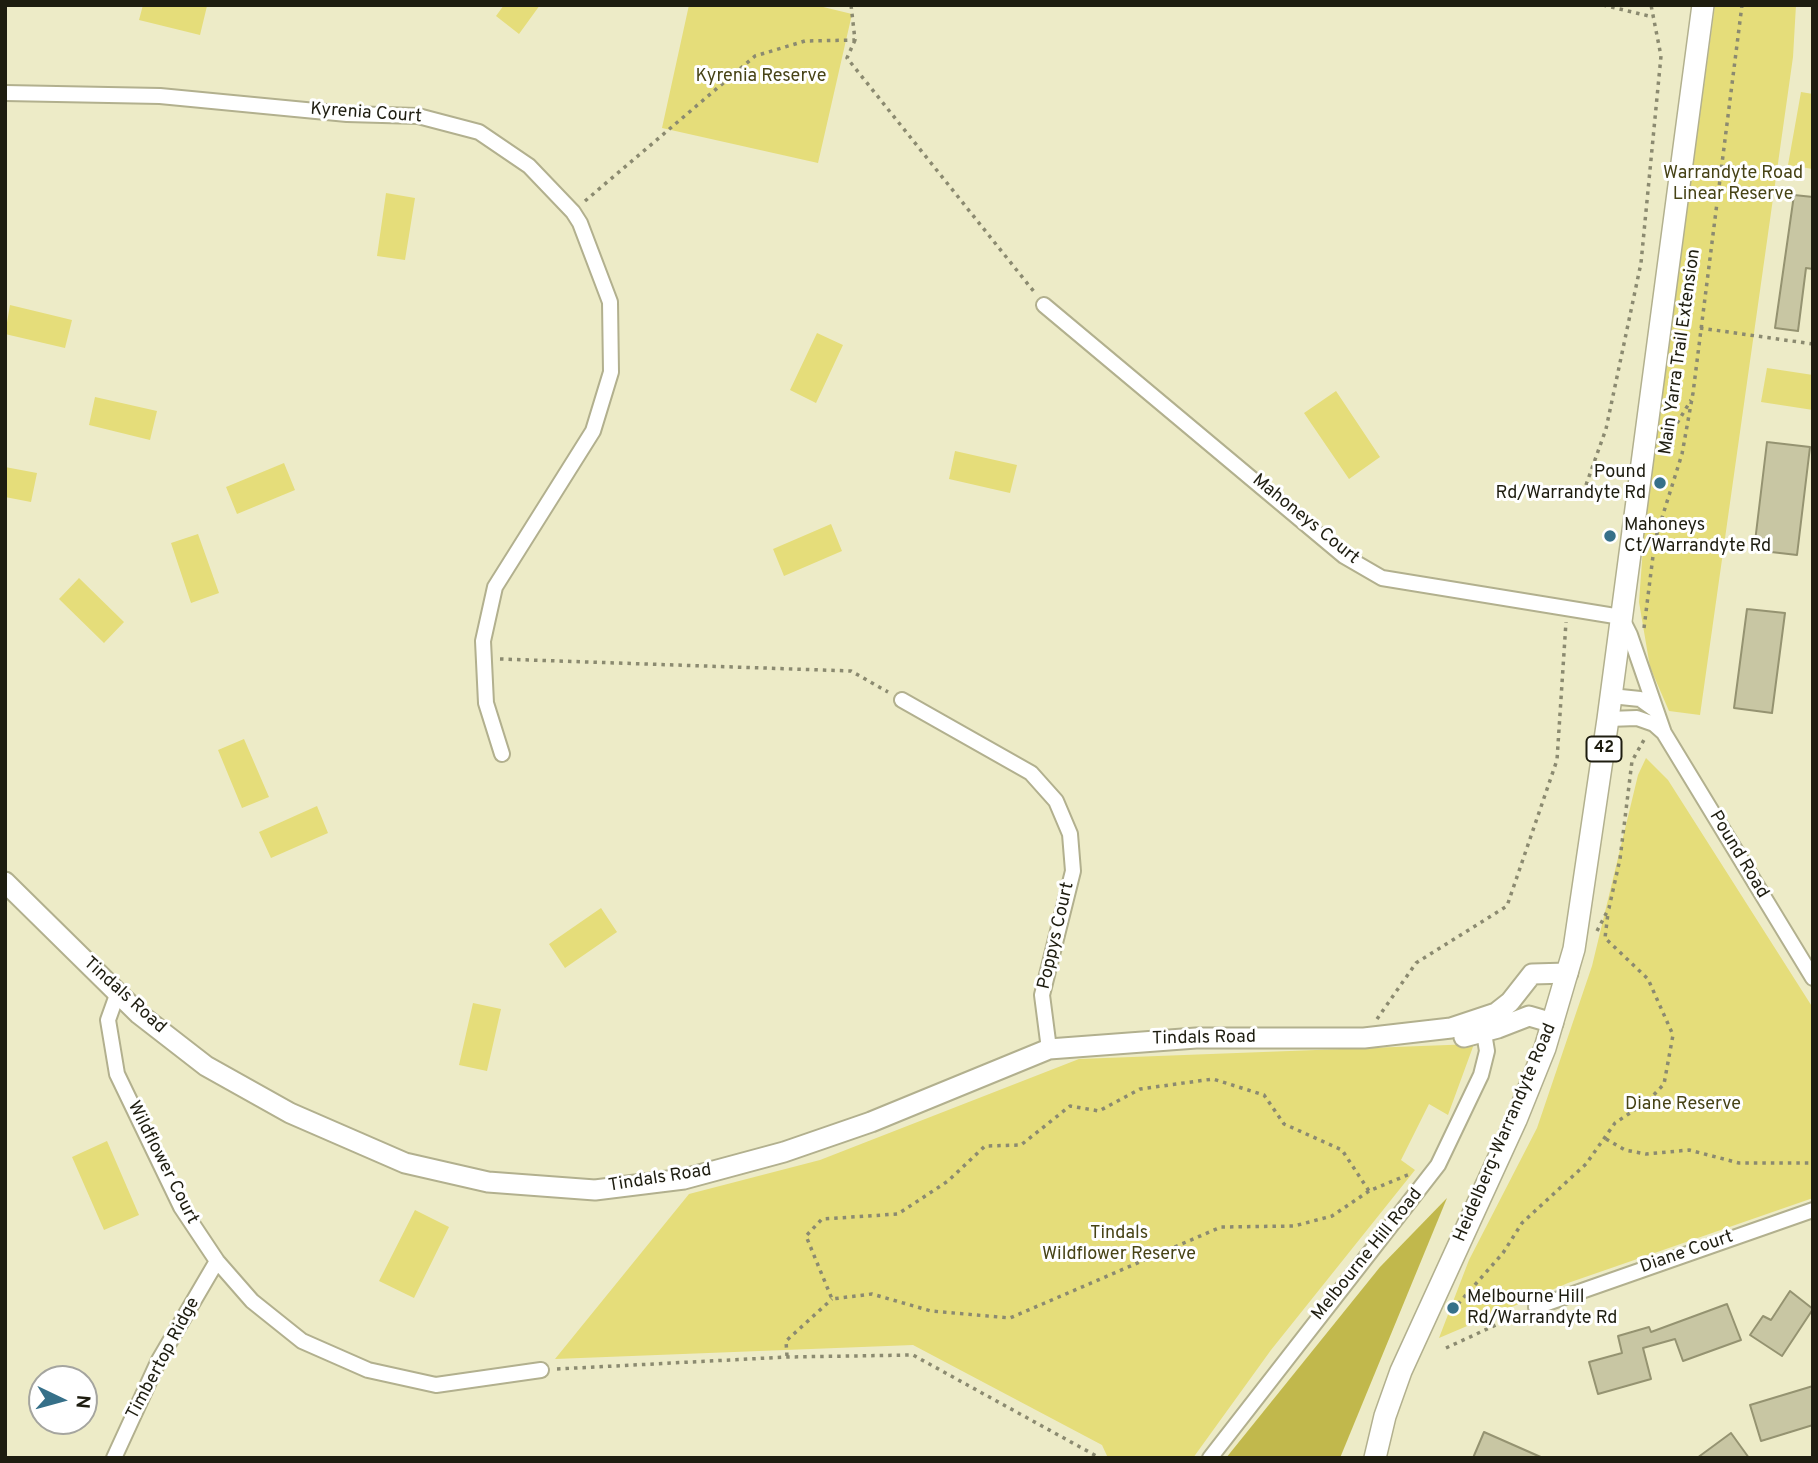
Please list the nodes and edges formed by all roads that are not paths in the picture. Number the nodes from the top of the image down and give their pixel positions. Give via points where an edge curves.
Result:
1 (1703, 5) edge
2 (5, 93) edge
3 (1044, 305) road end
4 (1620, 617) junction
5 (1611, 696) junction
6 (902, 700) road end
7 (1656, 712) junction
8 (1608, 719) junction
9 (1664, 733) junction
10 (502, 754) dead end
11 (5, 882) edge
12 (1568, 973) junction
13 (1813, 978) edge
14 (118, 992) junction
15 (1553, 1024) junction
16 (1482, 1027) junction
17 (1049, 1049) junction
18 (1813, 1210) edge
19 (217, 1261) junction
20 (1536, 1307) road end
21 (541, 1370) road end
22 (1373, 1456) edge
23 (114, 1458) edge
24 (1210, 1458) edge

1 - 4 main road, Heidelberg-Warrandyte Road / 42
2 - 10 street, Kyrenia Court via 160,96 346,114 418,116 480,132 529,166 573,212 610,302 611,372 593,431 495,587 483,641 486,704
3 - 4 street, Mahoneys Court via 1344,556 1382,578
4 - 5 main road, Heidelberg-Warrandyte Road / 42
4 - 7 street, Pound Road
5 - 7 street via 1640,698
5 - 8 main road, Heidelberg-Warrandyte Road / 42
6 - 17 street, Poppys Court via 1031,773 1056,801 1070,834 1073,871 1042,995
7 - 9 street, Pound Road
8 - 9 street via 1642,719
8 - 12 main road, Heidelberg-Warrandyte Road / 42
9 - 13 street, Pound Road
11 - 14 main road, Tindals Road
12 - 15 main road, Heidelberg-Warrandyte Road / 42
12 - 16 main road, Tindals Road via 1532,974
14 - 17 main road, Tindals Road via 206,1066 290,1113 405,1163 488,1182 595,1190 684,1180 784,1152 871,1122
14 - 19 street, Wildflower Court via 108,1020 117,1074 181,1207
15 - 16 main road, Tindals Road via 1526,1016
15 - 22 main road, Heidelberg-Warrandyte Road / 42 via 1516,1119 1401,1371
16 - 17 main road, Tindals Road via 1364,1038 1195,1038
16 - 24 street, Melbourne Hill Road via 1487,1054 1477,1086 1432,1173
18 - 20 street, Diane Court
19 - 21 street, Wildflower Court via 252,1301 302,1341 368,1370 436,1385
19 - 23 street, Timbertop Ridge via 159,1360

